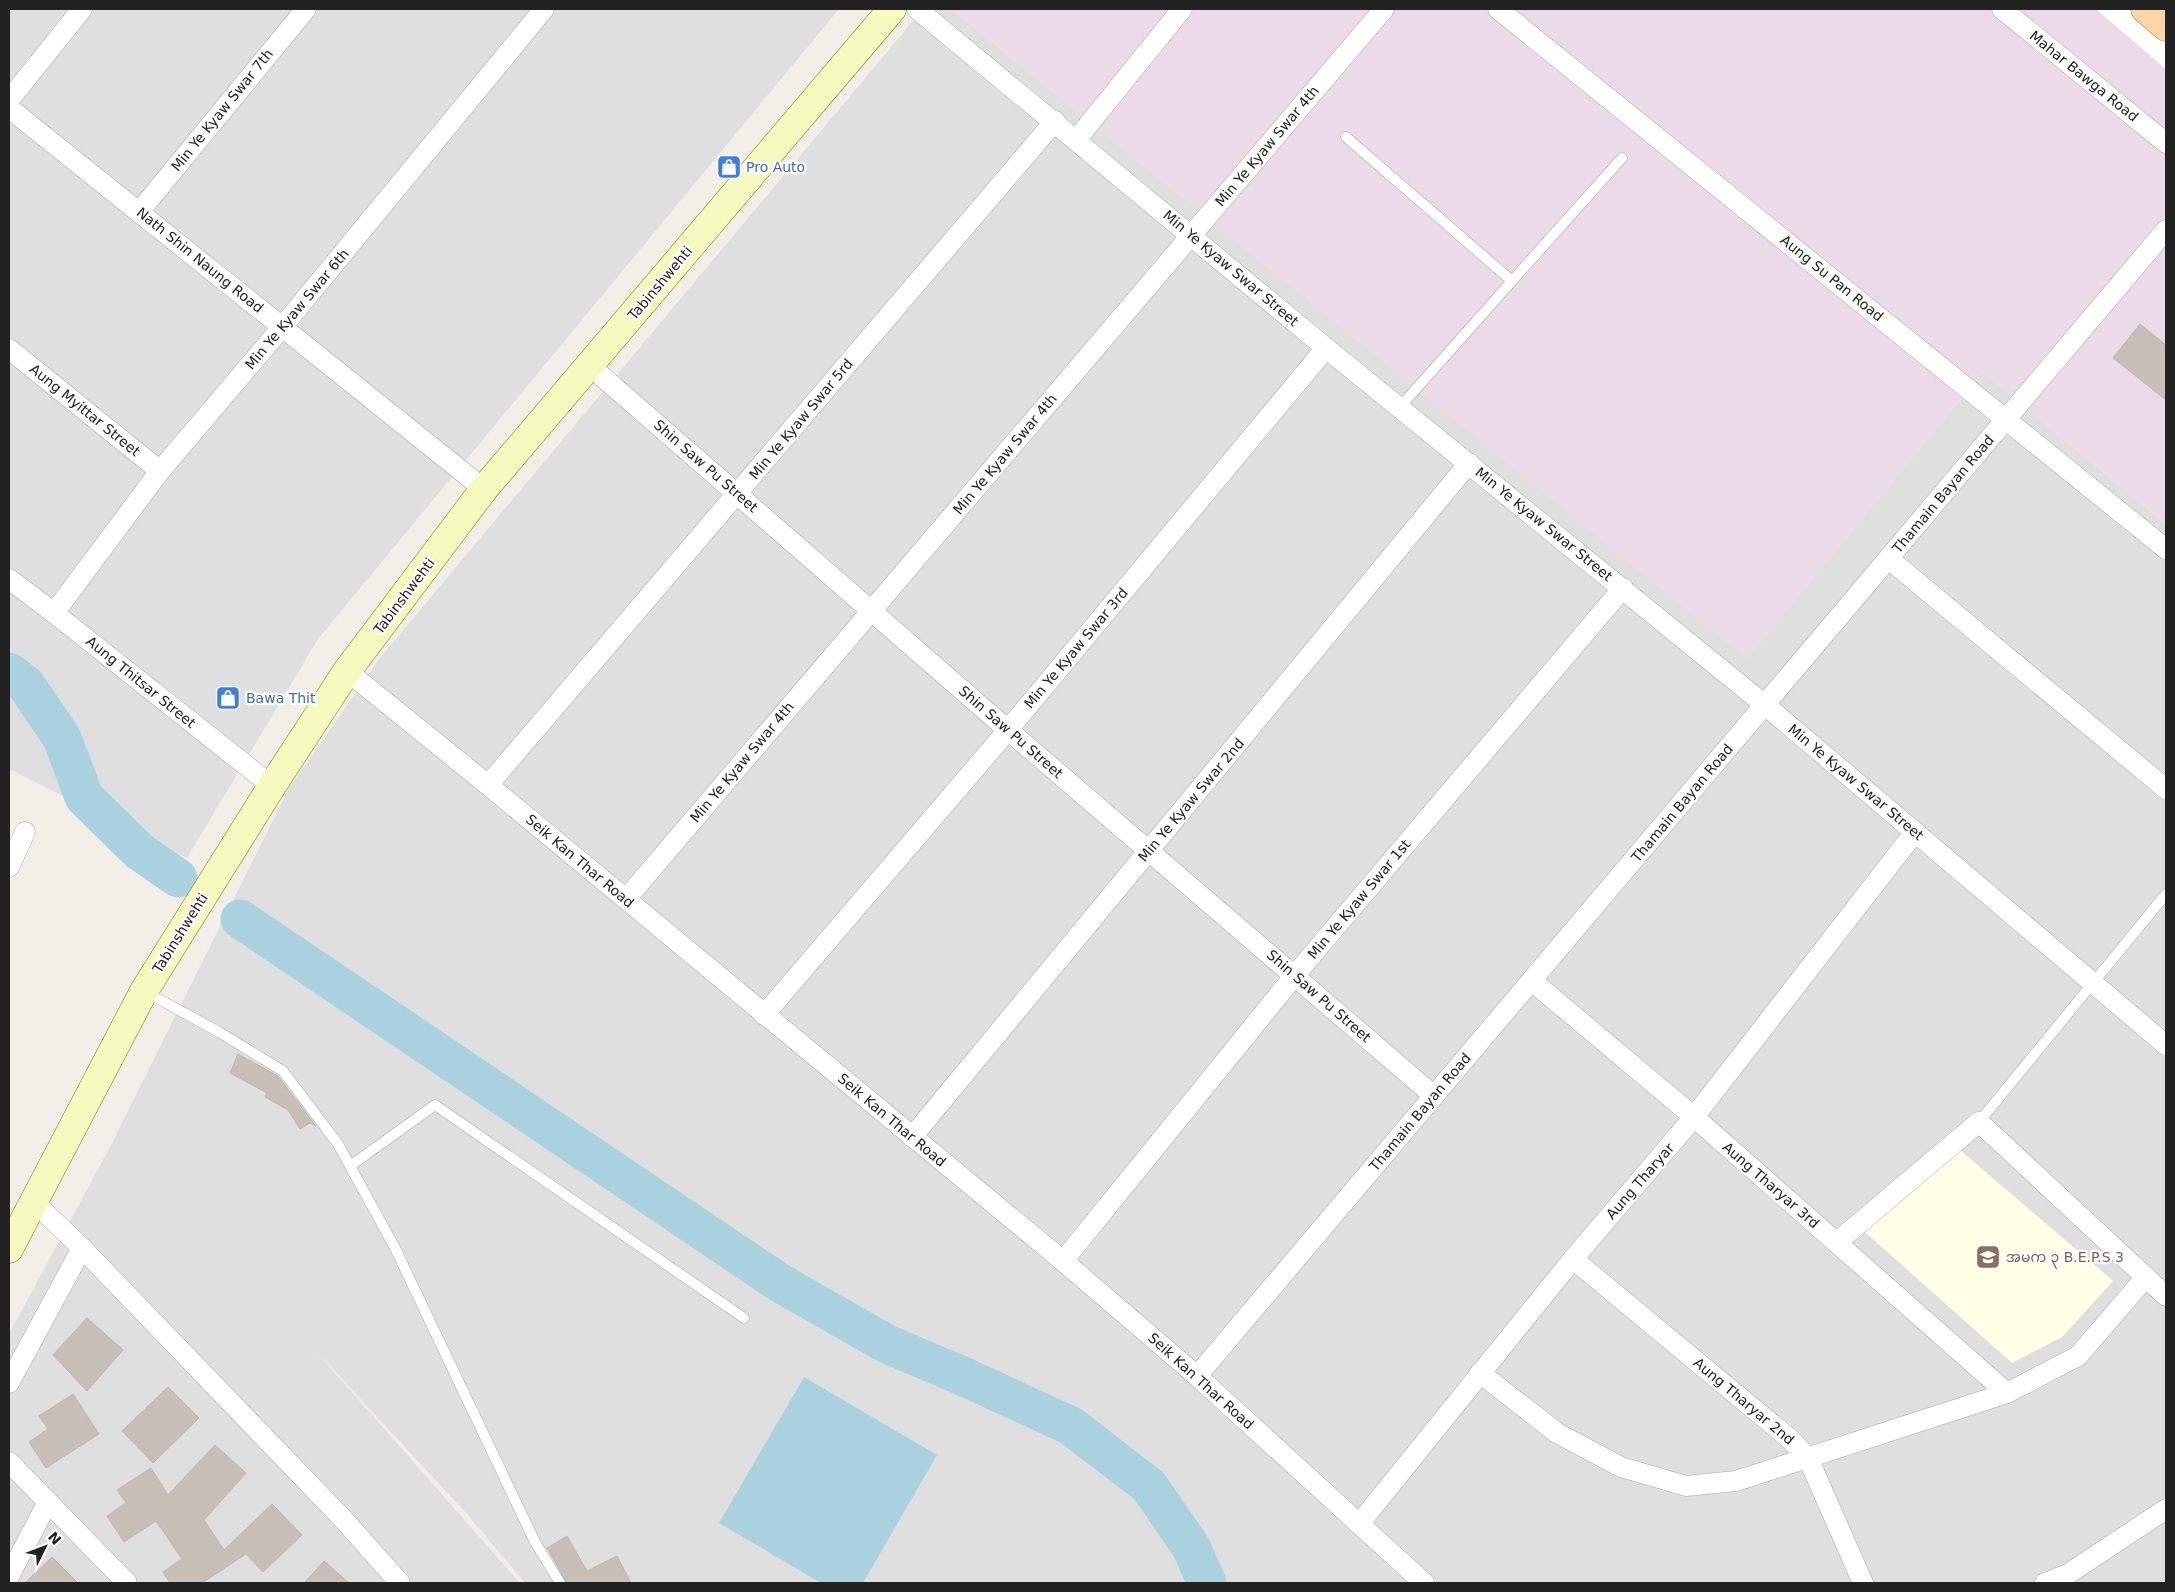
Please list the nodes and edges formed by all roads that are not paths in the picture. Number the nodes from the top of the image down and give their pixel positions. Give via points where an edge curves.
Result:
1 (82, 9) edge
2 (306, 9) edge
3 (544, 9) edge
4 (892, 9) edge
5 (917, 9) edge
6 (1182, 9) edge
7 (1384, 9) edge
8 (1498, 9) edge
9 (2002, 9) edge
10 (2146, 9) edge
11 (2166, 27) edge
12 (9, 100) edge
13 (9, 108) edge
14 (1054, 121) junction
15 (1346, 137) dead end
16 (1076, 140) junction
17 (2166, 143) edge
18 (1622, 158) dead end
19 (139, 212) junction
20 (2166, 230) edge
21 (1192, 235) junction
22 (1512, 281) junction
23 (283, 326) junction
24 (1326, 348) junction
25 (9, 349) edge
26 (590, 366) junction
27 (1400, 407) junction
28 (2007, 419) junction
29 (1469, 463) junction
30 (160, 471) junction
31 (484, 489) junction
32 (737, 493) junction
33 (2166, 549) edge
34 (1888, 559) junction
35 (9, 579) edge
36 (1623, 588) junction
37 (872, 610) junction
38 (54, 612) junction
39 (347, 671) junction
40 (1765, 705) junction
41 (1008, 730) junction
42 (488, 785) junction
43 (272, 786) junction
44 (2166, 789) edge
45 (25, 832) dead end
46 (1915, 832) junction
47 (1149, 850) junction
48 (9, 867) edge
49 (2166, 894) edge
50 (626, 899) junction
51 (1295, 975) junction
52 (1532, 980) junction
53 (2094, 984) junction
54 (144, 991) junction
55 (764, 1015) junction
56 (2166, 1045) edge
57 (1434, 1096) junction
58 (1694, 1118) junction
59 (1979, 1122) junction
60 (912, 1137) junction
61 (350, 1166) junction
62 (34, 1202) junction
63 (1837, 1242) junction
64 (82, 1248) junction
65 (9, 1249) edge
66 (1573, 1259) junction
67 (1063, 1261) junction
68 (2146, 1277) junction
69 (2166, 1296) edge
70 (744, 1318) dead end
71 (1480, 1373) junction
72 (1197, 1376) junction
73 (9, 1383) edge
74 (2007, 1393) junction
75 (1808, 1458) junction
76 (9, 1462) edge
77 (48, 1502) junction
78 (2166, 1509) edge
79 (1358, 1524) junction
80 (9, 1576) edge
81 (128, 1583) edge
82 (400, 1583) edge
83 (560, 1583) edge
84 (1424, 1583) edge
85 (1863, 1583) edge
86 (2045, 1583) edge

1 - 12 street
2 - 19 street, Min Ye Kyaw Swar 7th
3 - 23 street, Min Ye Kyaw Swar 6th
4 - 26 main road, Tabinshwehti
5 - 14 street, Min Ye Kyaw Swar Street
6 - 16 street
7 - 21 street, Min Ye Kyaw Swar 4th
8 - 28 street, Aung Su Pan Road
9 - 17 street, Mahar Bawga Road
10 - 11 main road
13 - 19 street, Nath Shin Naung Road
14 - 16 street, Min Ye Kyaw Swar Street
14 - 32 street, Min Ye Kyaw Swar 5rd
15 - 22 lane
16 - 21 street, Min Ye Kyaw Swar Street
18 - 22 lane
19 - 23 street, Nath Shin Naung Road
20 - 28 street, Thamain Bayan Road
21 - 24 street, Min Ye Kyaw Swar Street
21 - 37 street, Min Ye Kyaw Swar 4th
22 - 27 lane
23 - 30 street, Min Ye Kyaw Swar 6th
23 - 31 street, Nath Shin Naung Road
24 - 27 street, Min Ye Kyaw Swar Street
24 - 41 street, Min Ye Kyaw Swar 3rd
25 - 30 street, Aung Myittar Street
26 - 31 main road, Tabinshwehti
26 - 32 street, Shin Saw Pu Street
27 - 29 street, Min Ye Kyaw Swar Street
28 - 33 street, Aung Su Pan Road
28 - 34 street, Thamain Bayan Road
29 - 36 street, Min Ye Kyaw Swar Street
29 - 47 street, Min Ye Kyaw Swar 2nd
30 - 38 street, Min Ye Kyaw Swar 6th
31 - 39 main road, Tabinshwehti
32 - 37 street, Shin Saw Pu Street
32 - 42 street, Min Ye Kyaw Swar 5rd
34 - 40 street, Thamain Bayan Road
34 - 44 street
35 - 38 street, Aung Thitsar Street
36 - 40 street, Min Ye Kyaw Swar Street
36 - 51 street, Min Ye Kyaw Swar 1st
37 - 41 street, Shin Saw Pu Street
37 - 50 street, Min Ye Kyaw Swar 4th
38 - 43 street, Aung Thitsar Street
39 - 42 street, Seik Kan Thar Road
39 - 43 main road, Tabinshwehti
40 - 46 street, Min Ye Kyaw Swar Street
40 - 52 street, Thamain Bayan Road
41 - 47 street, Shin Saw Pu Street
41 - 55 street, Min Ye Kyaw Swar 3rd
42 - 50 street, Seik Kan Thar Road
43 - 54 main road, Tabinshwehti
45 - 48 street
46 - 53 street, Min Ye Kyaw Swar Street
46 - 58 street, Aung Tharyar
47 - 51 street, Shin Saw Pu Street
47 - 60 street, Min Ye Kyaw Swar 2nd
49 - 53 lane
50 - 55 street, Seik Kan Thar Road
51 - 57 street, Shin Saw Pu Street
51 - 67 street, Min Ye Kyaw Swar 1st
52 - 57 street, Thamain Bayan Road
52 - 58 street, Aung Tharyar 3rd
53 - 56 street, Min Ye Kyaw Swar Street
53 - 59 lane
54 - 61 lane via 283,1071 338,1144
54 - 62 main road, Tabinshwehti
55 - 60 street, Seik Kan Thar Road
57 - 72 street, Thamain Bayan Road
58 - 63 street, Aung Tharyar 3rd
58 - 66 street, Aung Tharyar
59 - 63 street
59 - 68 street
60 - 67 street, Seik Kan Thar Road
61 - 70 lane via 435,1105
61 - 83 lane via 395,1248 535,1542
62 - 64 street
62 - 65 main road, Tabinshwehti
63 - 74 street, Aung Tharyar 3rd
64 - 73 street
64 - 82 street via 344,1520
66 - 71 street, Aung Tharyar
66 - 75 street, Aung Tharyar 2nd via 1790,1439
67 - 72 street, Seik Kan Thar Road
68 - 69 street
68 - 74 street via 2078,1356
71 - 75 street via 1557,1433 1622,1467 1686,1486 1736,1481
71 - 79 street, Aung Tharyar
72 - 79 street, Seik Kan Thar Road
74 - 75 street
75 - 85 street, Aung Tharyar 2nd
76 - 77 street
77 - 80 street
77 - 81 street
78 - 86 street via 2068,1574
79 - 84 street, Seik Kan Thar Road

